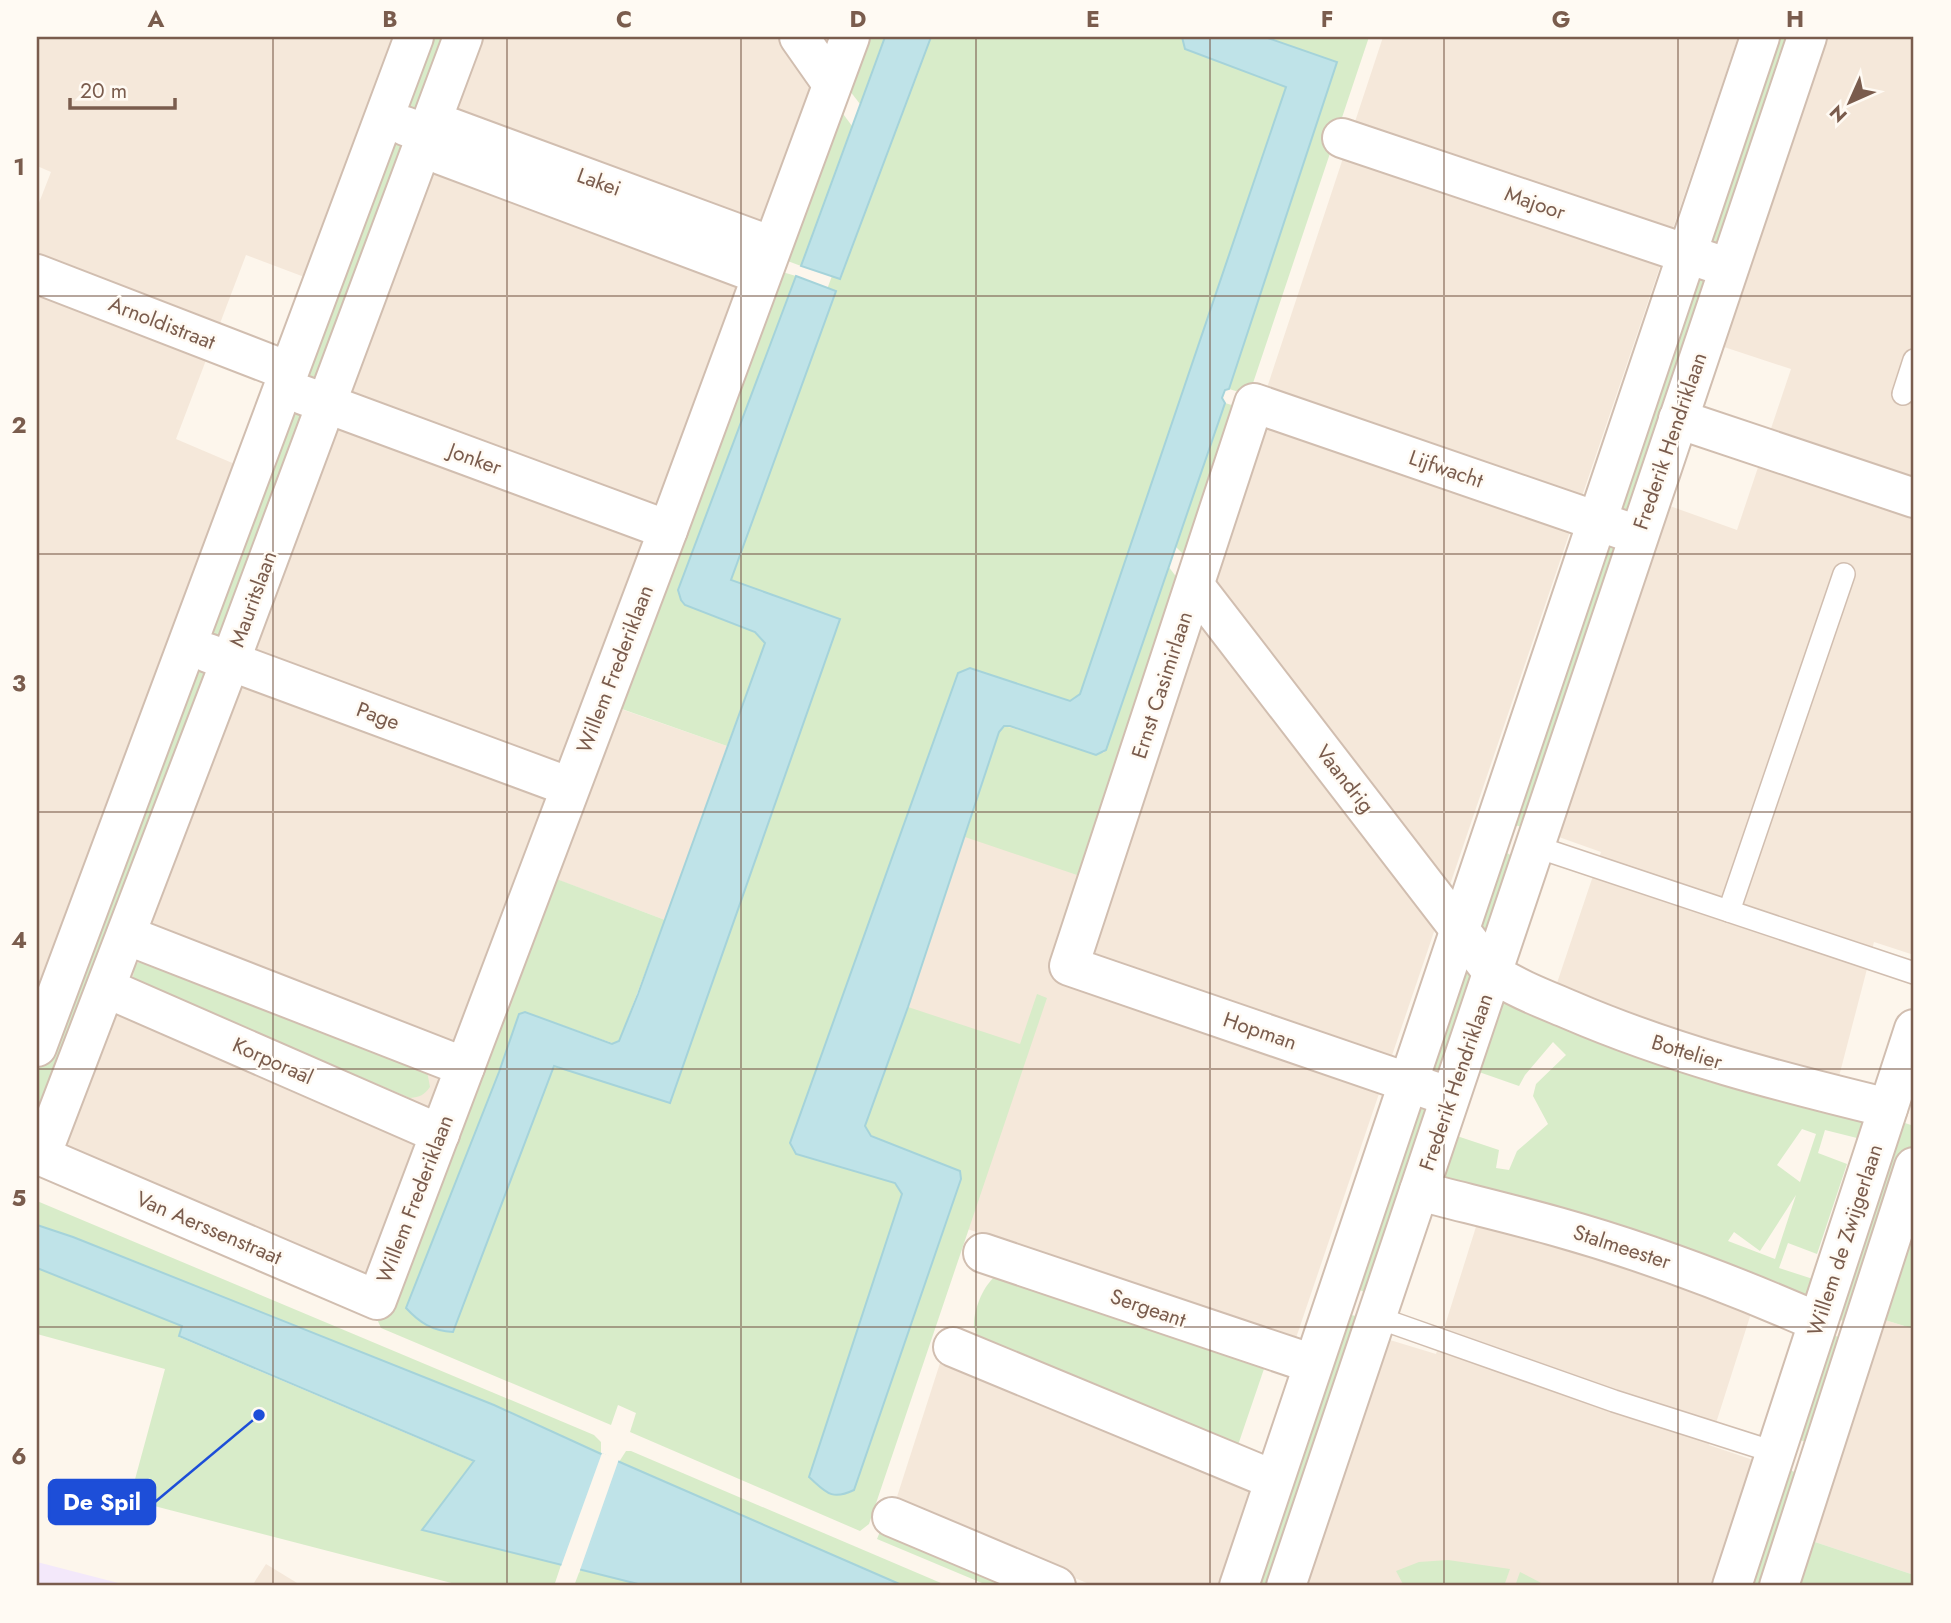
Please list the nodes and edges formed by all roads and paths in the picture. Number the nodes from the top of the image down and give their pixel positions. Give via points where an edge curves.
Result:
1 (414, 37) edge
2 (463, 37) edge
3 (799, 37) edge
4 (850, 37) edge
5 (1760, 37) edge
6 (1807, 37) edge
7 (832, 84) junction
8 (383, 118) junction
9 (426, 134) junction
10 (1342, 138) dead end
11 (1687, 254) junction
12 (766, 261) junction
13 (1730, 267) junction
14 (37, 274) edge
15 (1914, 360) edge
16 (285, 379) junction
17 (1903, 394) dead end
18 (1254, 403) joint
19 (326, 404) junction
20 (1678, 419) junction
21 (1914, 498) edge
22 (1598, 521) junction
23 (668, 530) junction
24 (1638, 536) junction
25 (1844, 574) dead end
26 (1195, 586) junction
27 (186, 645) junction
28 (230, 662) junction
29 (570, 787) junction
30 (1493, 833) junction
31 (1534, 846) junction
32 (1729, 911) junction
33 (1461, 928) junction
34 (126, 936) junction
35 (1069, 967) joint
36 (1493, 973) junction
37 (1914, 973) edge
38 (106, 988) junction
39 (1914, 1029) edge
40 (37, 1047) edge
41 (465, 1067) junction
42 (1409, 1082) junction
43 (1450, 1097) junction
44 (1888, 1108) junction
45 (440, 1134) junction
46 (39, 1155) edge
47 (1914, 1167) edge
48 (1419, 1191) junction
49 (983, 1253) dead end
50 (377, 1300) joint
51 (1334, 1303) junction
52 (1376, 1317) junction
53 (1818, 1322) junction
54 (953, 1347) dead end
55 (1313, 1364) junction
56 (1777, 1453) junction
57 (1818, 1466) junction
58 (1274, 1480) junction
59 (892, 1517) dead end
60 (1056, 1586) edge
61 (1238, 1586) edge
62 (1286, 1586) edge
63 (1732, 1586) edge
64 (1779, 1586) edge

1 - 8 street
2 - 9 street, Mauritslaan
3 - 7 street
4 - 7 street, Willem Frederiklaan
5 - 11 street, Frederik Hendriklaan
6 - 13 street, Frederik Hendriklaan
7 - 12 street, Willem Frederiklaan
8 - 9 street, Lakei
8 - 16 street
9 - 12 street, Lakei via 441,155
9 - 19 street, Mauritslaan
10 - 11 street, Majoor
11 - 13 street, Majoor
11 - 22 street, Frederik Hendriklaan
12 - 23 street, Willem Frederiklaan
13 - 20 street, Frederik Hendriklaan
14 - 16 street, Arnoldistraat
15 - 17 lane
16 - 19 street, Jonker
16 - 27 street
18 - 22 street, Lijfwacht
18 - 26 street, Ernst Casimirlaan
19 - 23 street, Jonker
19 - 28 street, Mauritslaan
20 - 21 street
20 - 24 street, Frederik Hendriklaan
22 - 24 street, Lijfwacht
22 - 30 street, Frederik Hendriklaan
23 - 29 street, Willem Frederiklaan
24 - 31 street, Frederik Hendriklaan
25 - 32 lane
26 - 33 street, Vaandrig
26 - 35 street, Ernst Casimirlaan
27 - 28 street, Page
27 - 40 street
28 - 29 street, Page
28 - 34 street, Mauritslaan
29 - 41 street, Willem Frederiklaan
30 - 31 street
30 - 33 street, Frederik Hendriklaan
31 - 32 lane
31 - 36 street, Frederik Hendriklaan
32 - 37 lane
33 - 36 street, Vaandrig
33 - 42 street, Frederik Hendriklaan
34 - 38 street, Mauritslaan
34 - 41 street
35 - 42 street, Hopman
36 - 43 street, Frederik Hendriklaan
36 - 44 street, Bottelier via 1510,985 1646,1039
38 - 45 street, Korporaal
38 - 46 street, Mauritslaan
39 - 44 street, Willem de Zwijgerlaan
41 - 45 street, Willem Frederiklaan
42 - 43 street, Hopman
42 - 51 street, Frederik Hendriklaan
43 - 48 street, Frederik Hendriklaan
44 - 53 street, Willem de Zwijgerlaan
45 - 50 street, Willem Frederiklaan
46 - 50 street, Van Aerssenstraat
47 - 57 street, Willem de Zwijgerlaan
48 - 52 street, Frederik Hendriklaan
48 - 53 street, Stalmeester via 1612,1243
49 - 55 street, Sergeant
51 - 52 street
51 - 55 street, Frederik Hendriklaan
52 - 56 lane
52 - 62 street, Frederik Hendriklaan
53 - 56 street, Willem de Zwijgerlaan
54 - 58 street
55 - 58 street, Frederik Hendriklaan
56 - 57 street
56 - 63 street, Willem de Zwijgerlaan
57 - 64 street, Willem de Zwijgerlaan
58 - 61 street, Frederik Hendriklaan
59 - 60 street

